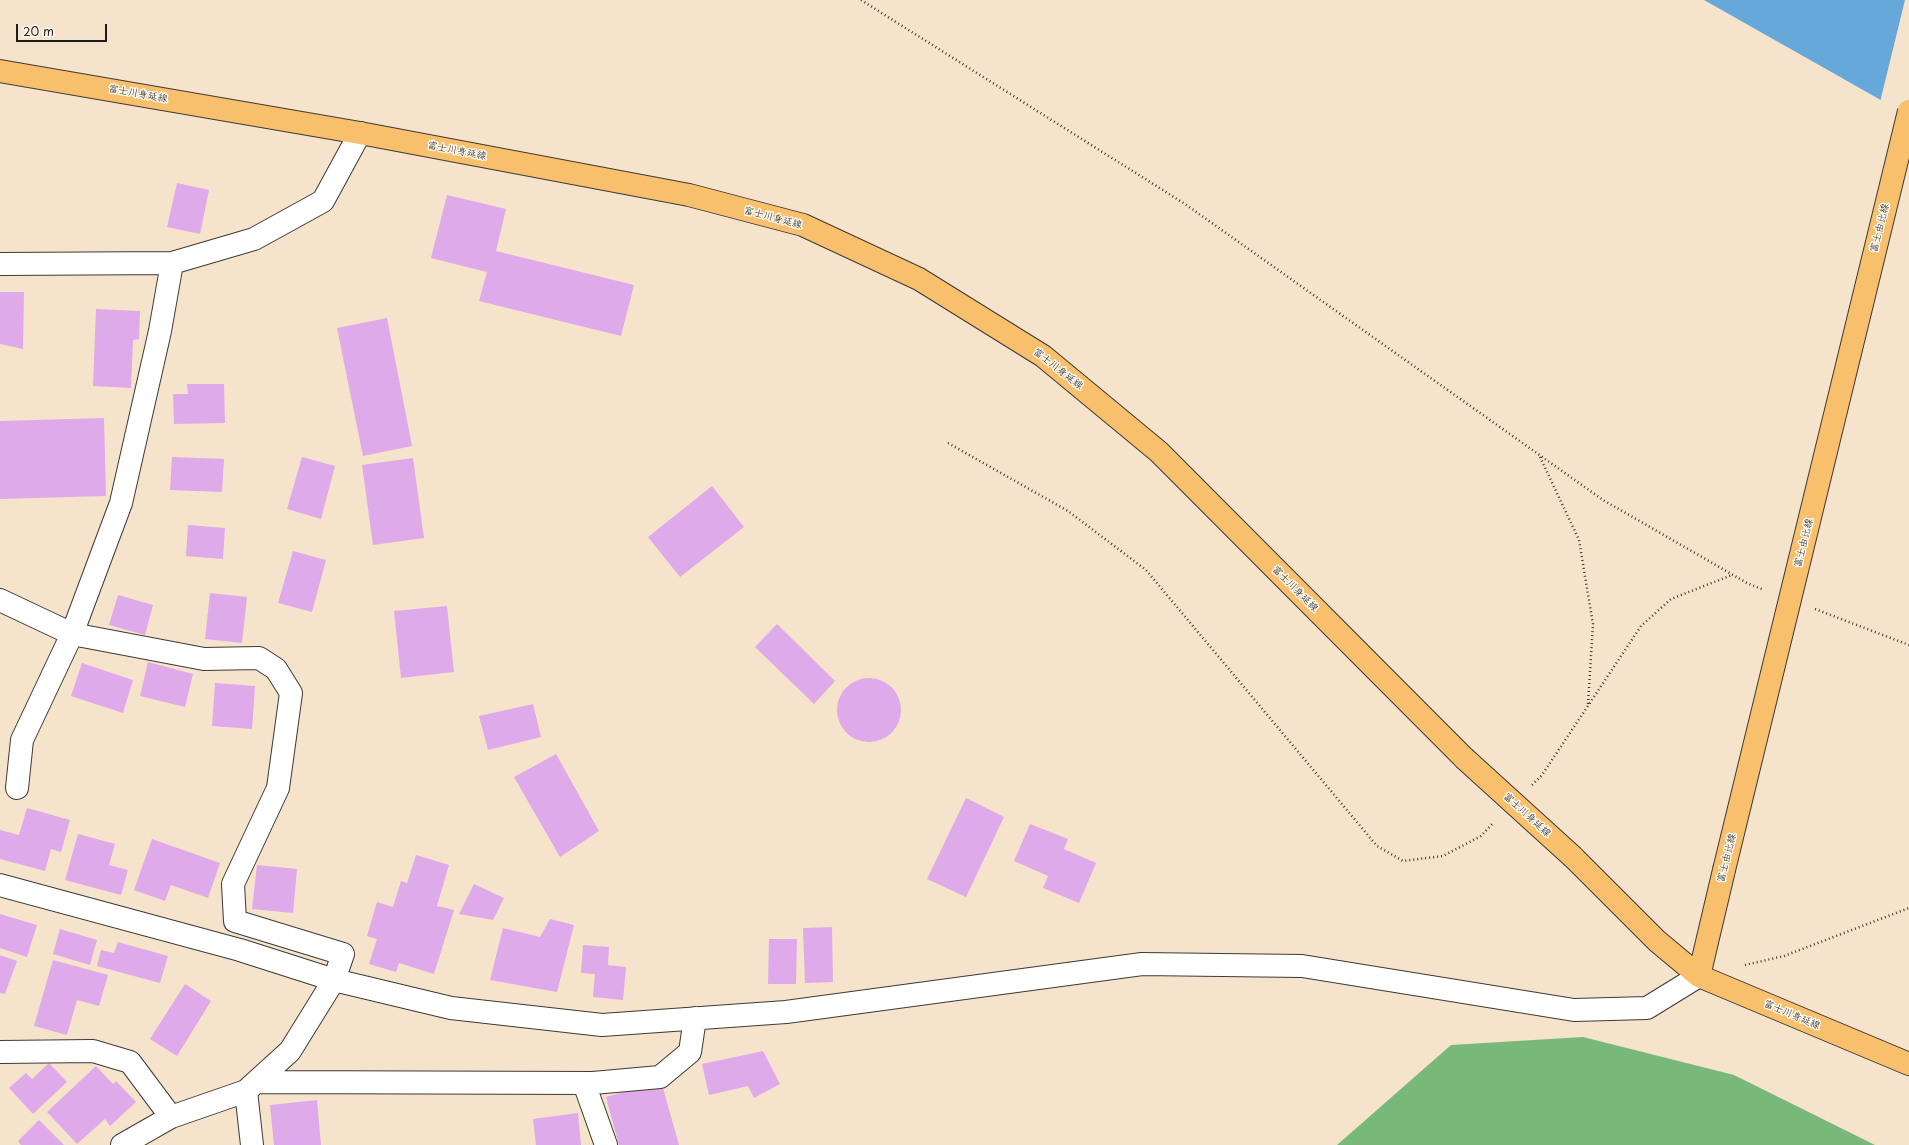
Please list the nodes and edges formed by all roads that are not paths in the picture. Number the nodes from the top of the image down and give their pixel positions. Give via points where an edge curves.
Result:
1 (0, 71) edge
2 (1909, 111) edge
3 (360, 132) junction
4 (172, 263) junction
5 (0, 264) edge
6 (0, 600) edge
7 (72, 634) junction
8 (17, 788) dead end
9 (0, 885) edge
10 (1699, 976) junction
11 (334, 980) junction
12 (695, 1018) junction
13 (0, 1052) edge
14 (1909, 1064) edge
15 (584, 1083) junction
16 (251, 1086) junction
17 (171, 1116) junction
18 (122, 1145) edge
19 (252, 1145) edge
20 (606, 1145) edge

1 - 3 main road, 富士川身延線
2 - 10 main road, 富士由比線, bridge
3 - 4 street via 323,201 254,239
3 - 10 main road, 富士川身延線, bridge via 689,195 803,225 919,279 1043,356 1159,452 1464,758 1573,857 1657,941
4 - 5 street
4 - 7 street via 160,331 121,503
6 - 7 street
7 - 8 street via 22,740
7 - 11 street via 204,659 259,658 276,668 291,693 278,788 233,884 235,921 343,954
9 - 11 street via 240,950
10 - 12 street via 1647,1008 1574,1010 1302,966 1142,964 786,1012
10 - 14 main road, 富士川身延線
11 - 12 street via 451,1008 602,1025
11 - 16 street via 290,1051
12 - 15 street via 690,1052 660,1077
13 - 17 street via 93,1051 130,1062
15 - 16 street
15 - 20 street
16 - 17 street
16 - 19 street
17 - 18 street

